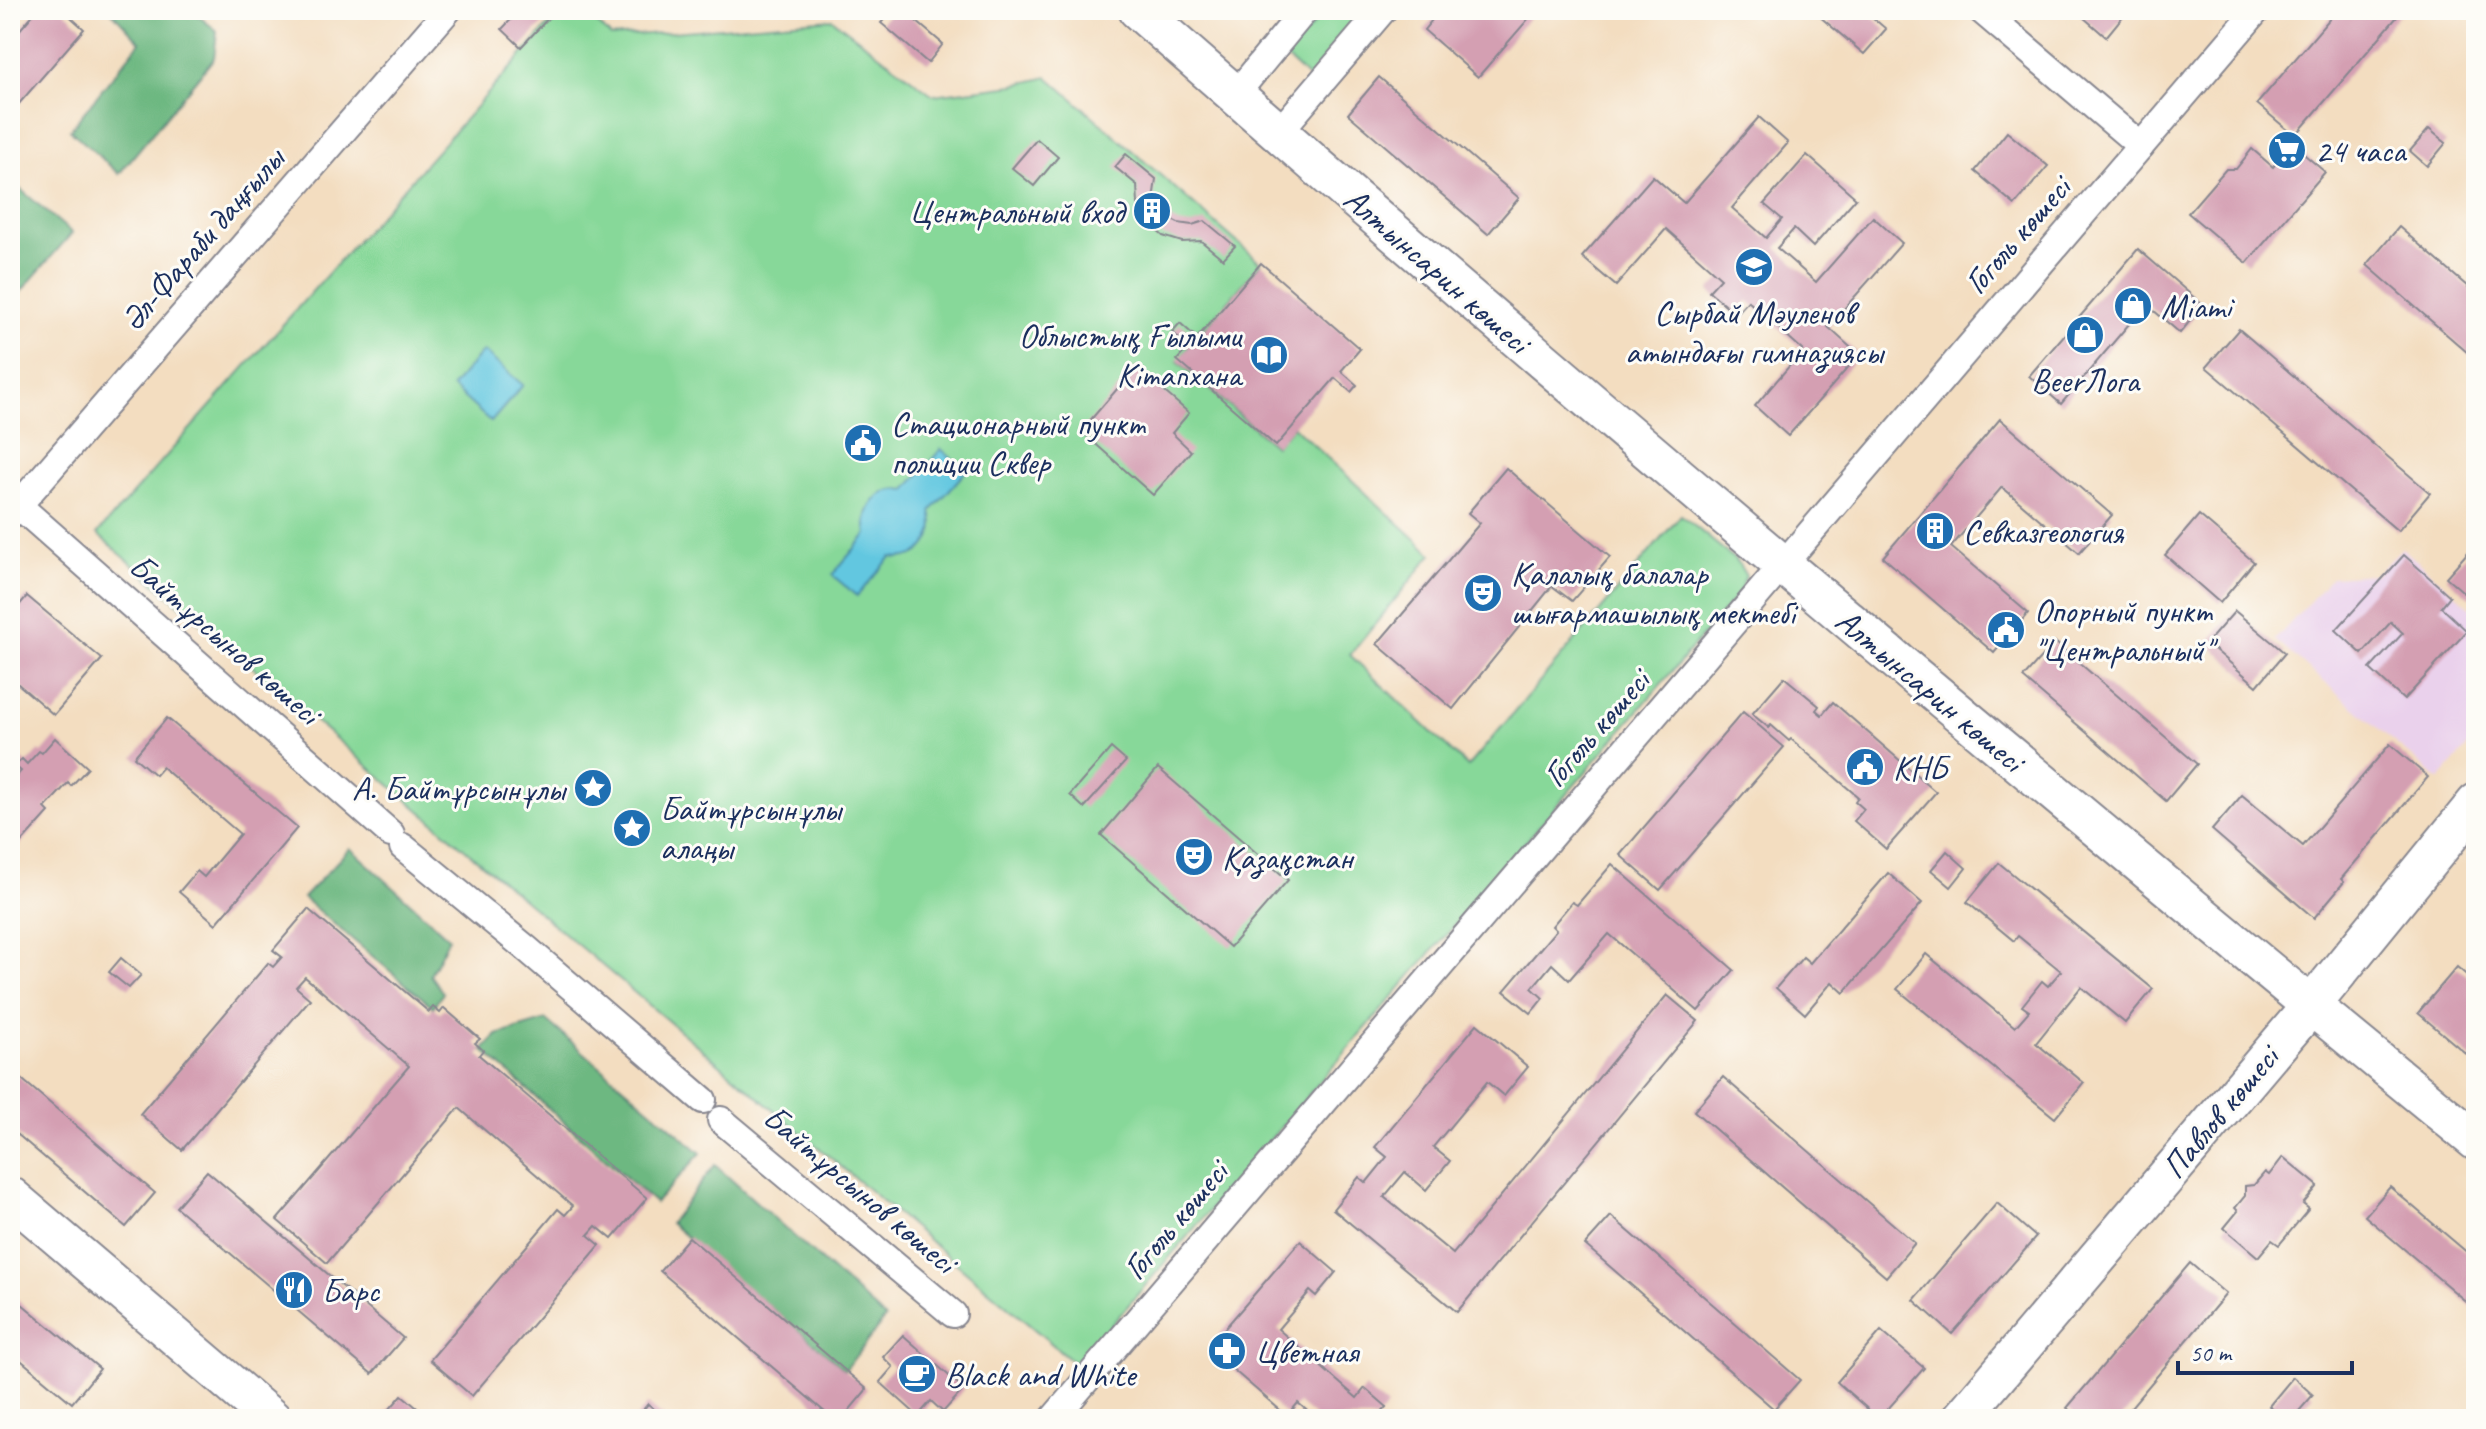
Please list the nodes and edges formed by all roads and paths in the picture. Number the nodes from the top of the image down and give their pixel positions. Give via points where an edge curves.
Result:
1 (448, 10) edge
2 (1138, 10) edge
3 (1305, 10) edge
4 (1383, 10) edge
5 (1981, 10) edge
6 (2257, 10) edge
7 (1235, 95) junction
8 (1278, 133) junction
9 (2141, 146) junction
10 (13, 506) edge
11 (1782, 566) junction
12 (2476, 803) edge
13 (2310, 1007) junction
14 (2476, 1141) edge
15 (10, 1196) edge
16 (953, 1314) dead end
17 (272, 1419) edge
18 (1053, 1419) edge
19 (1961, 1419) edge

1 - 10 street, Әл-Фараби даңғылы
2 - 7 street, Алтынсарин көшесі
3 - 7 street
4 - 8 street
5 - 9 street
6 - 9 street, Гоголь көшесі
7 - 8 street, Алтынсарин көшесі
8 - 11 street, Алтынсарин көшесі
9 - 11 street, Гоголь көшесі
10 - 16 street, Байтұрсынов көшесі via 703,1100 721,1101 721,1120
11 - 13 street, Алтынсарин көшесі
11 - 18 street, Гоголь көшесі
12 - 13 street, Павлов көшесі
13 - 14 street, Алтынсарин көшесі
13 - 19 street, Павлов көшесі
15 - 17 street

